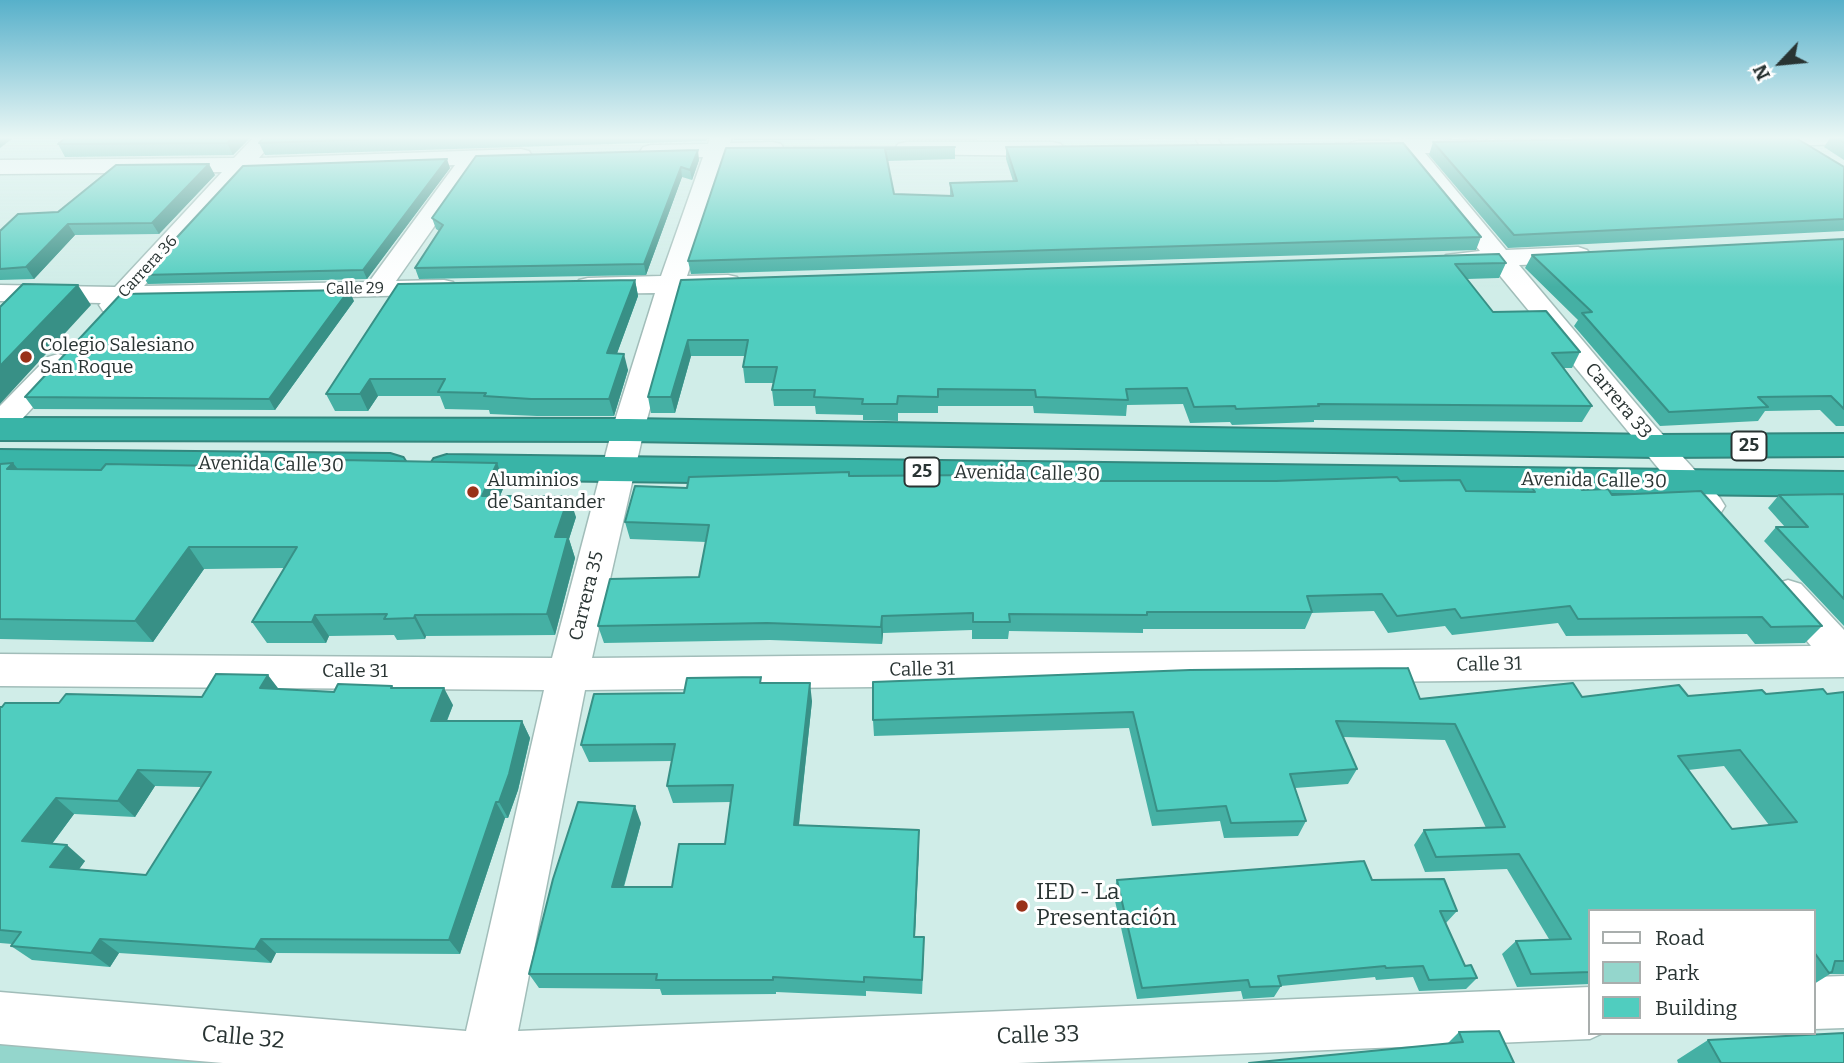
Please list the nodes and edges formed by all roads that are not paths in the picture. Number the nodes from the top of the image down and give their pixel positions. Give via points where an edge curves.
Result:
1 (220, 188) edge
2 (450, 188) edge
3 (704, 188) edge
4 (1441, 188) edge
5 (1597, 254) edge
6 (1501, 259) junction
7 (1432, 261) edge
8 (754, 282) edge
9 (671, 285) junction
10 (559, 286) edge
11 (475, 287) edge
12 (377, 288) junction
13 (0, 293) edge
14 (122, 295) junction
15 (0, 426) edge
16 (1844, 445) edge
17 (1655, 446) junction
18 (624, 449) junction
19 (0, 462) edge
20 (1686, 482) junction
21 (1844, 484) edge
22 (1733, 533) edge
23 (1770, 574) edge
24 (1844, 656) edge
25 (1844, 661) edge
26 (0, 670) edge
27 (568, 674) junction
28 (1844, 1002) edge
29 (1816, 1003) edge
30 (1588, 1013) edge
31 (0, 1018) edge
32 (486, 1061) edge

1 - 14 street, Carrera 36
2 - 12 street
3 - 9 street, Carrera 35
4 - 6 street, Carrera 33
5 - 6 street
6 - 7 street
6 - 17 street, Carrera 33
8 - 9 street
9 - 10 street
9 - 18 street, Carrera 35
11 - 12 street, Calle 29
12 - 14 street, Calle 29
13 - 14 street, Calle 29
14 - 15 street, Carrera 36
15 - 18 highway, Avenida Calle 30 / 25
16 - 17 highway, Avenida Calle 30 / 25
17 - 18 highway, Avenida Calle 30 / 25
17 - 20 street, Carrera 33
18 - 19 highway, Avenida Calle 30 / 25
18 - 20 highway, Avenida Calle 30 / 25
18 - 27 street, Carrera 35
20 - 21 highway, Avenida Calle 30 / 25
20 - 22 street, Carrera 33
23 - 24 street
25 - 27 street, Calle 31
26 - 27 street, Calle 31
27 - 32 street, Carrera 35
28 - 29 street
30 - 32 street, Calle 33
31 - 32 street, Calle 32

